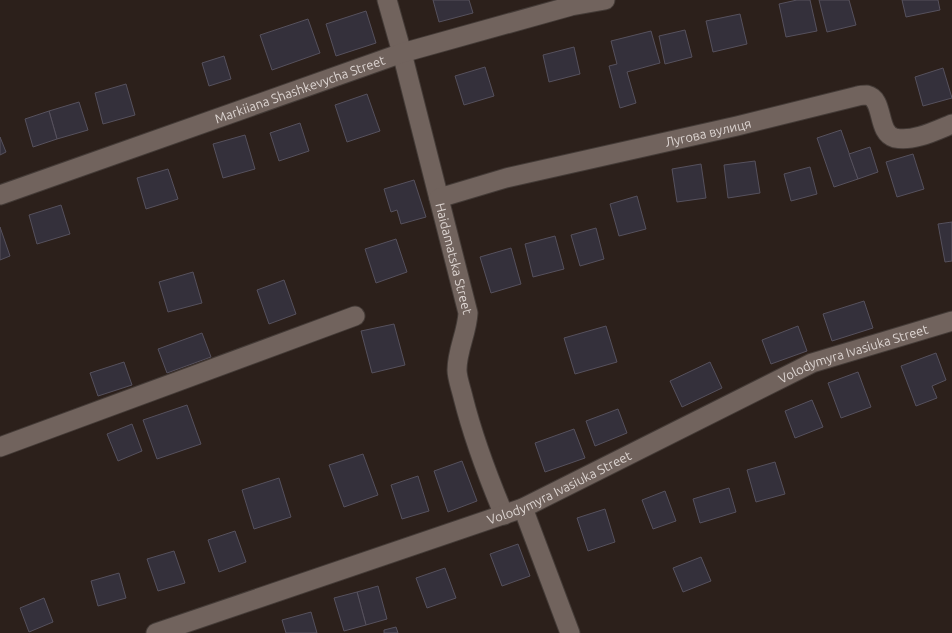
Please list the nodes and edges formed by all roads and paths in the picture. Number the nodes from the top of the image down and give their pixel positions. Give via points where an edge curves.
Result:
1 (387, 0) edge
2 (605, 0) edge
3 (402, 53) junction
4 (952, 124) edge
5 (0, 195) edge
6 (439, 198) junction
7 (355, 316) dead end
8 (952, 321) edge
9 (0, 447) edge
10 (523, 508) junction
11 (504, 515) junction
12 (156, 633) edge
13 (570, 633) edge

1 - 3 street, Haidamatska Street
2 - 3 street, Markiiana Shashkevycha Street via 571,6
3 - 5 street, Markiiana Shashkevycha Street
3 - 6 street, Haidamatska Street
4 - 6 street, Лугова вулиця via 924,135 905,139 894,138 885,130 874,100 867,95 858,96 506,178
6 - 11 street, Haidamatska Street via 468,313 457,371 477,444
7 - 9 street
8 - 10 street, Volodymyra Ivasiuka Street via 812,363
10 - 11 street, Volodymyra Ivasiuka Street
10 - 13 street
11 - 12 street, Volodymyra Ivasiuka Street

